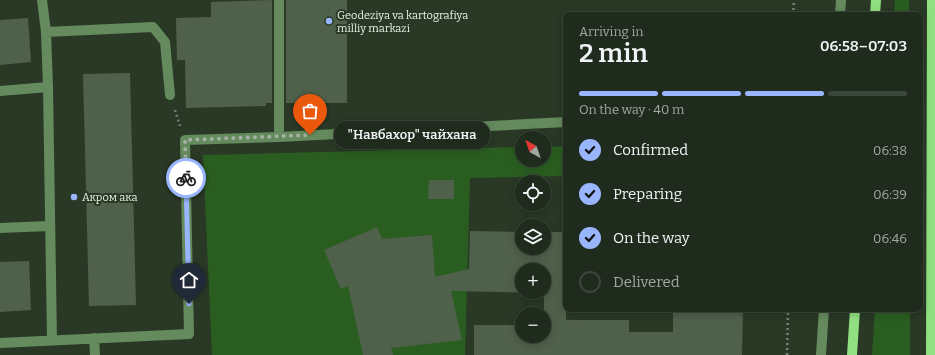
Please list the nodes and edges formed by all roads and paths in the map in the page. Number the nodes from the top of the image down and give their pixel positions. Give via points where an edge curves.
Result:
1 (42, 0) edge
2 (279, 0) edge
3 (794, 0) edge
4 (841, 0) edge
5 (876, 0) edge
6 (932, 0) edge
7 (793, 12) edge
8 (840, 12) edge
9 (875, 12) edge
10 (46, 32) junction
11 (48, 87) junction
12 (0, 91) edge
13 (170, 95) joint
14 (563, 122) edge
15 (279, 137) junction
16 (185, 140) junction
17 (49, 226) junction
18 (0, 228) edge
19 (788, 312) edge
20 (824, 312) edge
21 (855, 312) edge
22 (94, 338) junction
23 (52, 340) junction
24 (0, 343) edge
25 (95, 355) edge
26 (787, 355) edge
27 (821, 355) edge
28 (852, 355) edge
29 (931, 355) edge

1 - 10 street
2 - 15 street
3 - 7 path
4 - 8 street
5 - 9 main road
6 - 29 main road
10 - 11 street
10 - 13 street via 153,27 165,42
11 - 12 street
11 - 17 street
13 - 16 path
14 - 15 street
15 - 16 street
16 - 22 street via 189,334
17 - 18 street
17 - 23 street
19 - 26 path
20 - 27 street
21 - 28 main road
22 - 23 street
22 - 25 street
23 - 24 street

